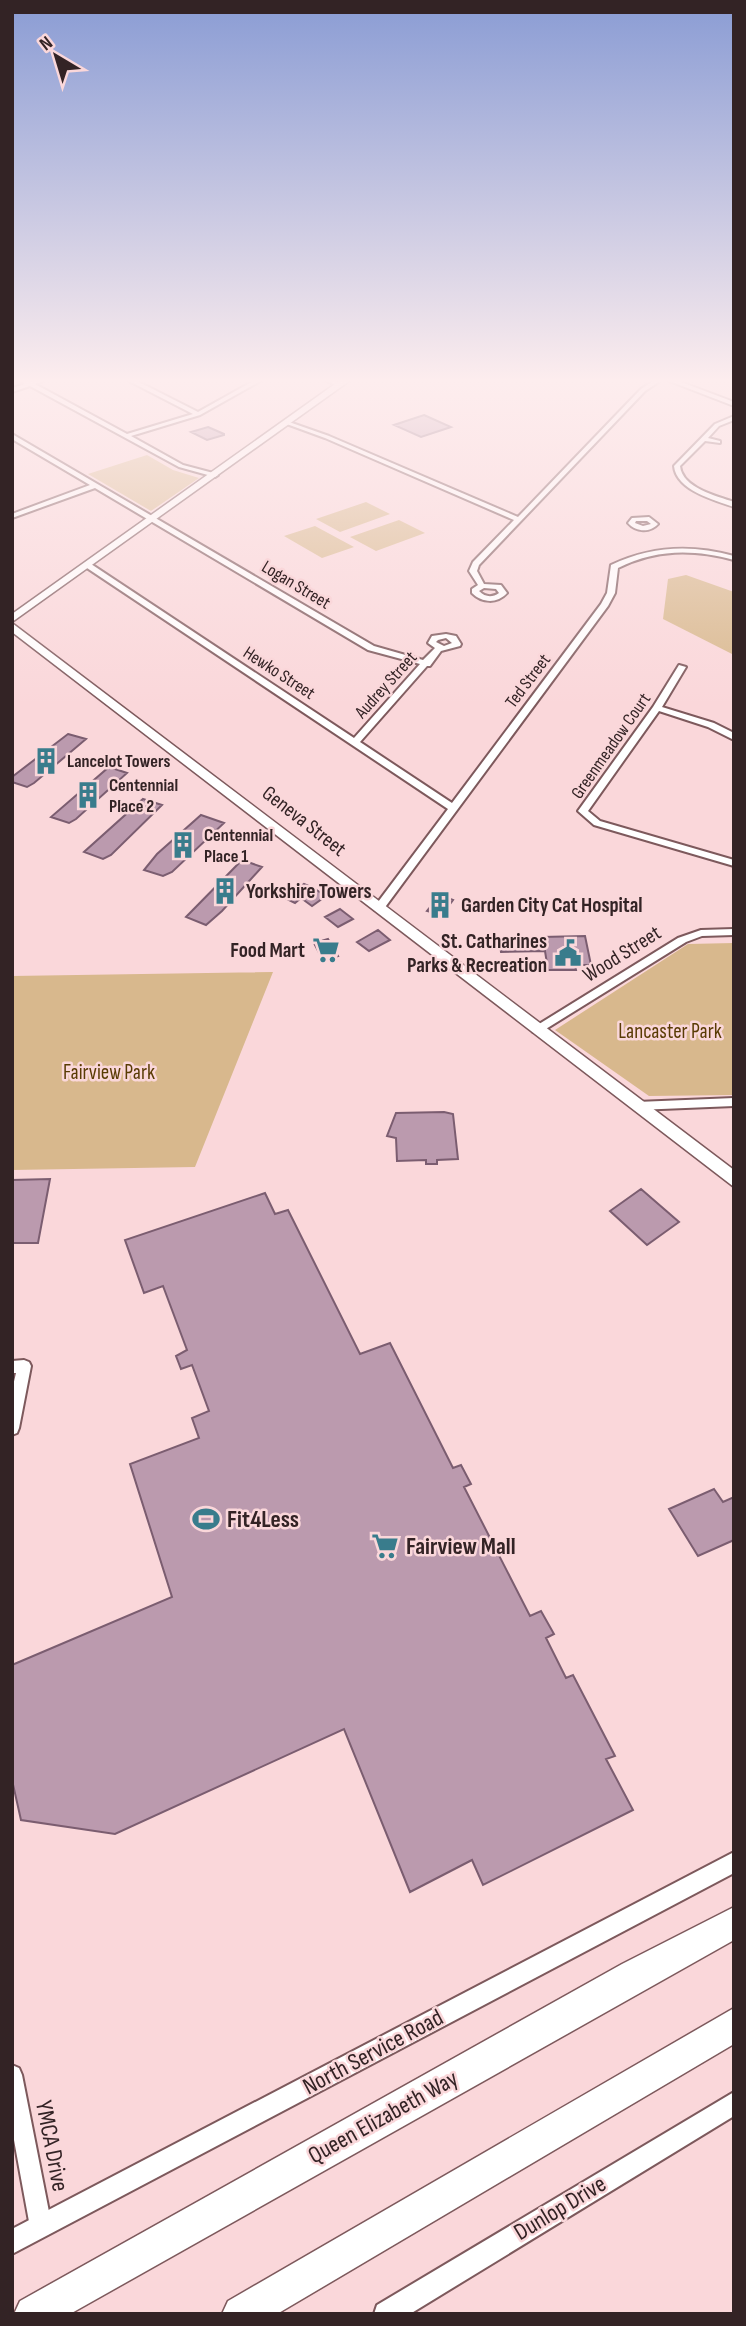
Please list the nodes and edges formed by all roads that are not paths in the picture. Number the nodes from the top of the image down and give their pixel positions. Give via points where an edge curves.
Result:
1 (89, 488) edge
2 (100, 488) edge
3 (197, 488) edge
4 (444, 488) edge
5 (548, 488) edge
6 (695, 488) edge
7 (734, 505) edge
8 (12, 516) edge
9 (153, 518) junction
10 (517, 519) junction
11 (649, 528) dead end
12 (664, 549) junction
13 (734, 558) edge
14 (88, 566) junction
15 (482, 586) dead end
16 (12, 620) edge
17 (12, 626) edge
18 (439, 648) dead end
19 (427, 664) junction
20 (682, 667) dead end
21 (657, 708) junction
22 (734, 737) edge
23 (355, 742) junction
24 (452, 807) junction
25 (734, 863) edge
26 (379, 908) junction
27 (734, 932) edge
28 (537, 1029) junction
29 (734, 1102) edge
30 (637, 1106) junction
31 (734, 1180) edge
32 (12, 1367) edge
33 (12, 1428) edge
34 (734, 1862) edge
35 (734, 1923) edge
36 (734, 2025) edge
37 (12, 2075) edge
38 (734, 2104) edge
39 (41, 2227) junction
40 (12, 2242) edge
41 (33, 2314) edge
42 (241, 2314) edge
43 (386, 2314) edge

1 - 8 street
2 - 9 street, Logan Street
3 - 9 main road
4 - 10 street
5 - 10 street
6 - 7 street
9 - 14 main road
9 - 19 street, Logan Street via 371,648
10 - 15 street via 473,571
11 - 12 street
12 - 13 street, Ted Street
12 - 24 street, Ted Street via 633,556 614,567 605,604
14 - 16 main road
14 - 23 street, Hewko Street
17 - 26 main road, Geneva Street
18 - 19 street, Audrey Street
19 - 23 street, Audrey Street
20 - 21 street, Greenmeadow Court
21 - 22 street
21 - 25 street, Greenmeadow Court via 584,814 597,823
23 - 24 street, Hewko Street
24 - 26 street, Ted Street
26 - 28 main road, Geneva Street
27 - 28 street, Wood Street via 701,933 682,940
28 - 30 main road, Geneva Street
29 - 30 street
30 - 31 main road, Geneva Street
32 - 33 street via 24,1366
34 - 39 street, North Service Road
35 - 41 highway, Queen Elizabeth Way
36 - 42 highway
37 - 39 street, YMCA Drive
38 - 43 street, Dunlop Drive
39 - 40 street, North Service Road

